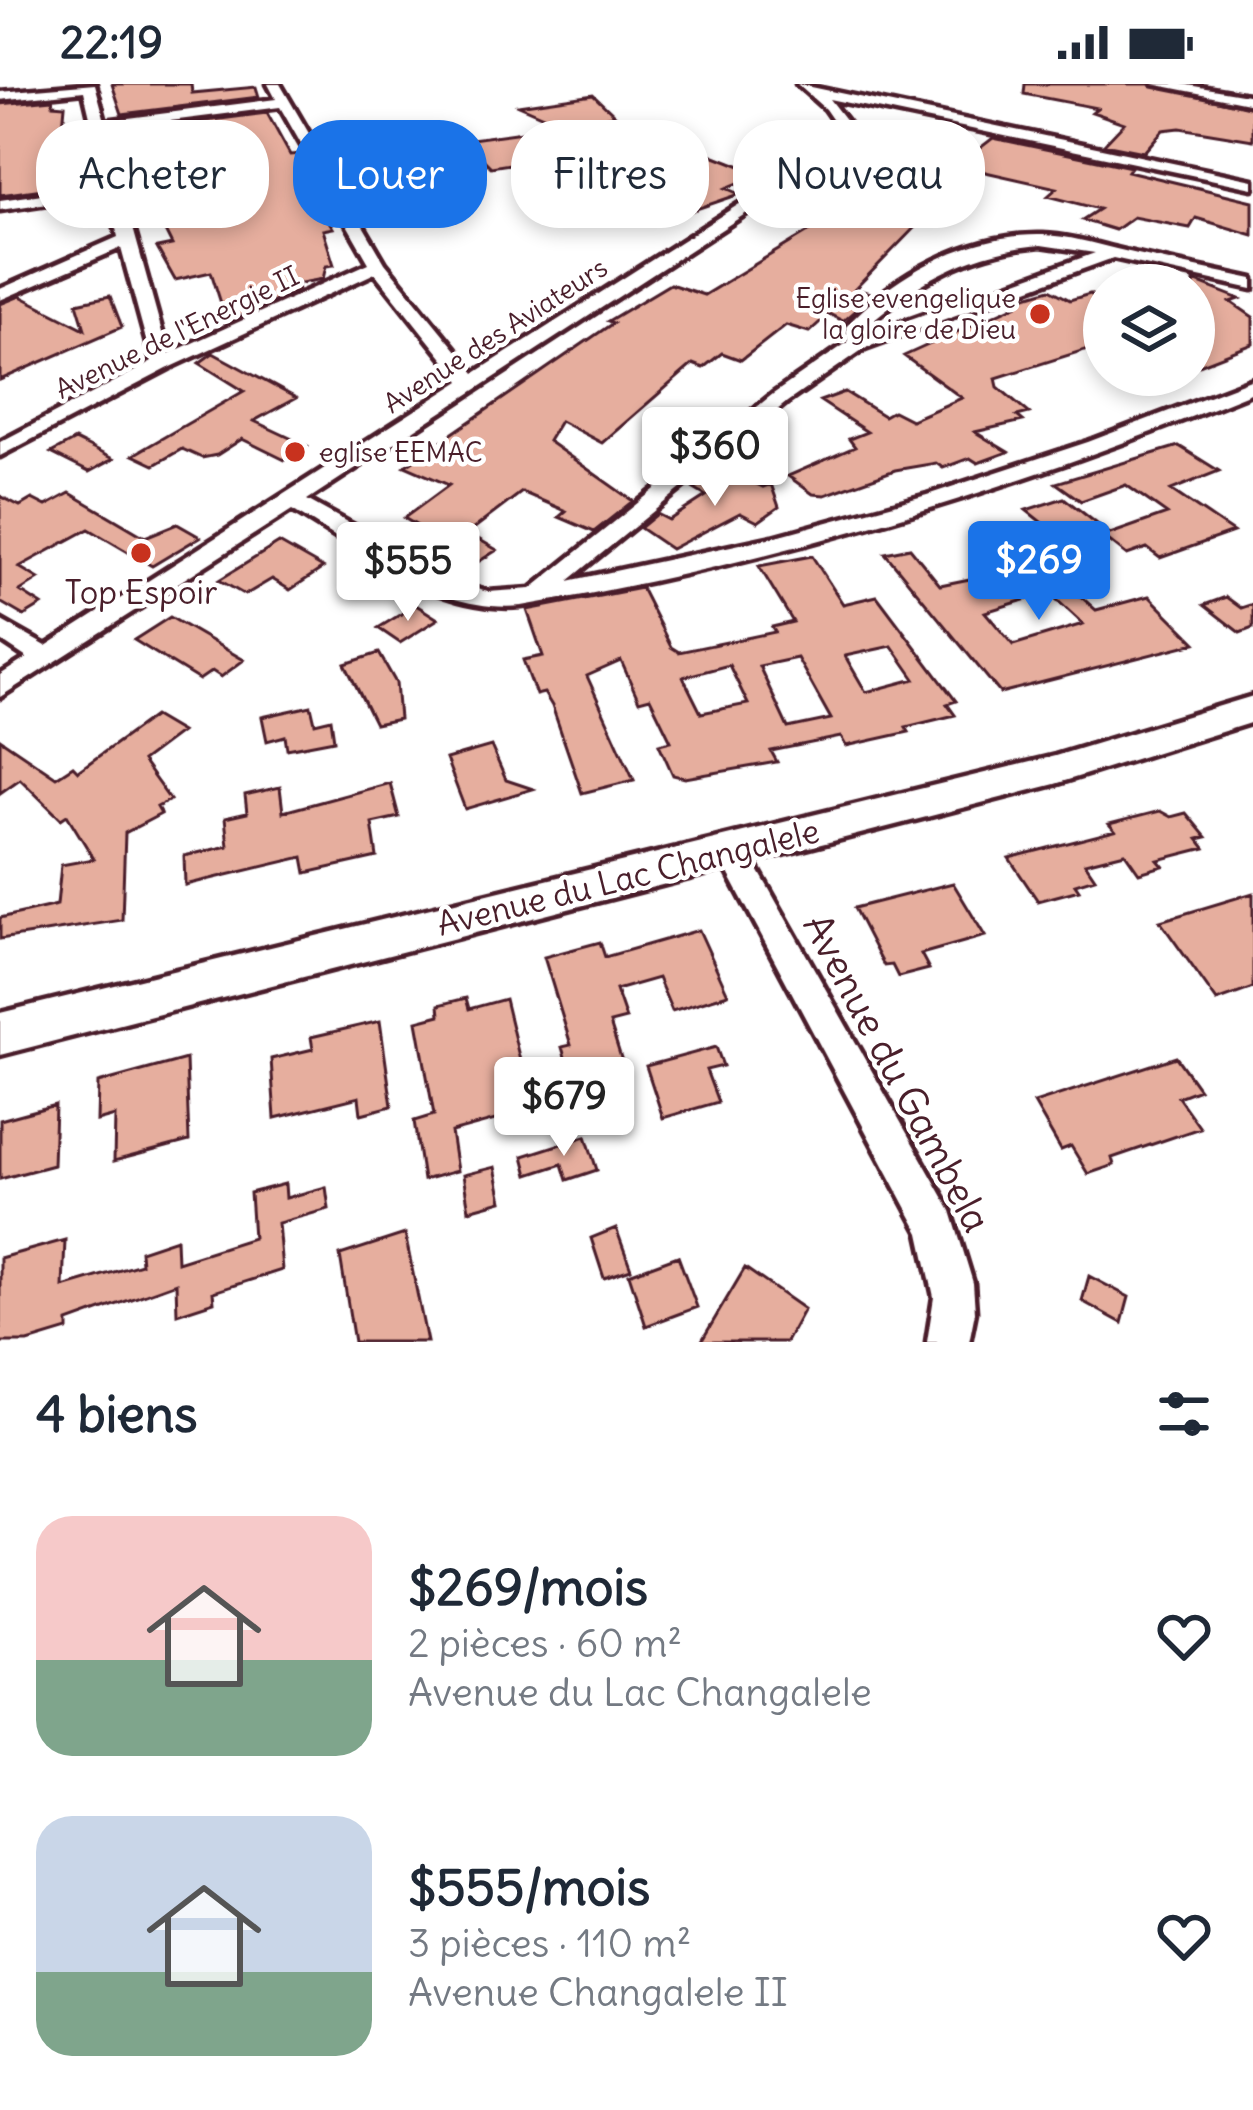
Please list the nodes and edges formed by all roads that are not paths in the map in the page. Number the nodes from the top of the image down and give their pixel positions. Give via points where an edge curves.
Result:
1 (274, 84) edge
2 (1160, 84) edge
3 (89, 86) edge
4 (809, 88) edge
5 (0, 96) edge
6 (1253, 100) edge
7 (285, 102) junction
8 (99, 120) edge
9 (147, 120) edge
10 (1253, 184) edge
11 (36, 201) edge
12 (0, 206) edge
13 (124, 228) edge
14 (126, 240) junction
15 (1112, 253) junction
16 (378, 265) junction
17 (1253, 284) edge
18 (0, 296) edge
19 (858, 344) junction
20 (162, 364) junction
21 (471, 381) junction
22 (1253, 385) edge
23 (0, 450) edge
24 (295, 502) junction
25 (538, 593) junction
26 (0, 628) edge
27 (46, 659) junction
28 (0, 688) edge
29 (1253, 709) edge
30 (732, 852) junction
31 (0, 1034) edge
32 (947, 1342) edge

1 - 7 street
2 - 6 street
3 - 5 street
3 - 8 street
4 - 10 street, Avenue des Aviateurs
4 - 21 street, Avenue des Aviateurs via 847,127 847,142
7 - 9 street
7 - 16 street
11 - 12 street
13 - 14 street
14 - 18 street
14 - 20 street
15 - 17 street
15 - 19 street
15 - 19 street via 1034,238 946,260 885,298 855,327
16 - 20 street, Avenue de l'Energie II
16 - 21 street
19 - 25 street
20 - 23 street, Avenue de l'Energie II
21 - 24 street, Avenue des Aviateurs
22 - 25 street via 1112,445 904,512
24 - 25 street via 468,597
24 - 27 street, Avenue des Aviateurs
26 - 27 street
27 - 28 street, Avenue des Aviateurs
29 - 30 street, Avenue du Lac Changalele via 1055,770
30 - 31 street, Avenue du Lac Changalele
30 - 32 street, Avenue du Gambela via 937,1225 956,1307

